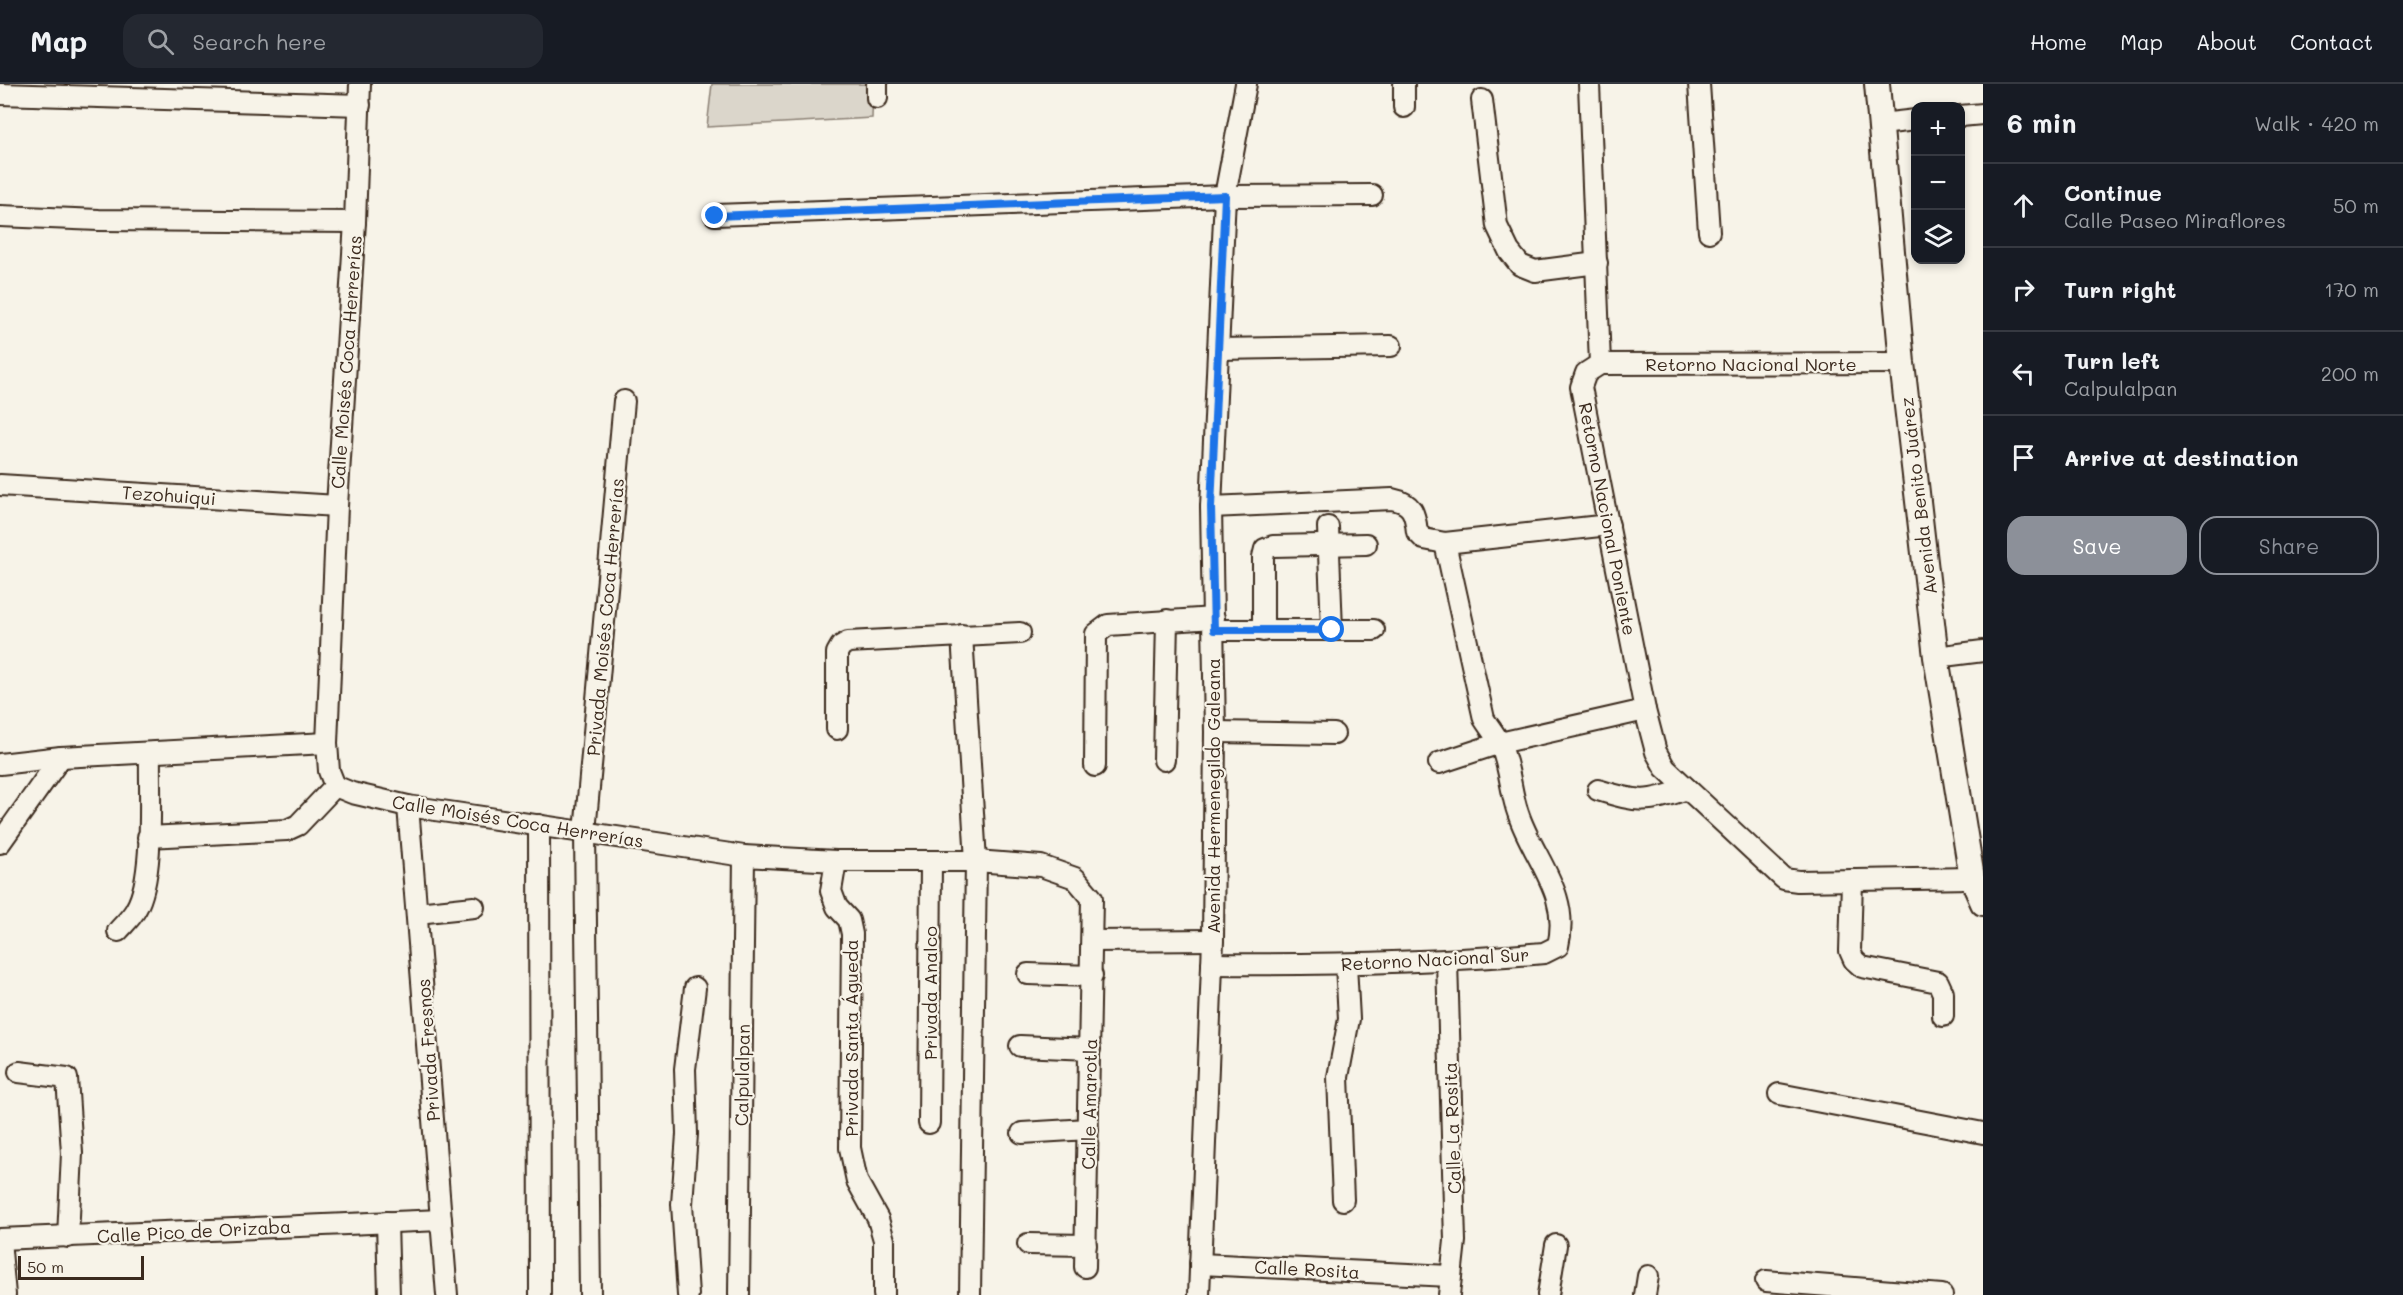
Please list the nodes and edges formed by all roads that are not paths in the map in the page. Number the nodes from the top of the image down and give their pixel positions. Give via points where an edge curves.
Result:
1 (360, 84) edge
2 (1246, 84) edge
3 (1404, 84) edge
4 (1589, 84) edge
5 (1699, 84) edge
6 (1877, 84) edge
7 (0, 94) edge
8 (1482, 100) dead end
9 (360, 105) junction
10 (1404, 107) dead end
11 (1983, 114) edge
12 (1965, 116) edge
13 (1911, 121) edge
14 (1881, 124) junction
15 (1372, 195) dead end
16 (1225, 196) junction
17 (0, 216) edge
18 (715, 216) dead end
19 (355, 222) junction
20 (1710, 232) dead end
21 (1597, 263) junction
22 (1391, 346) dead end
23 (1218, 349) junction
24 (1902, 363) junction
25 (1600, 364) junction
26 (624, 401) dead end
27 (0, 485) edge
28 (337, 506) junction
29 (1211, 507) junction
30 (1609, 525) junction
31 (1328, 535) junction
32 (1445, 543) junction
33 (1366, 544) dead end
34 (1167, 620) junction
35 (1214, 624) junction
36 (1332, 630) junction
37 (1374, 630) dead end
38 (1263, 631) junction
39 (1020, 633) dead end
40 (962, 635) junction
41 (1983, 651) edge
42 (1936, 657) junction
43 (1645, 710) junction
44 (837, 729) dead end
45 (1215, 732) junction
46 (1334, 734) dead end
47 (327, 743) junction
48 (1500, 744) junction
49 (150, 753) junction
50 (61, 757) junction
51 (1164, 759) dead end
52 (1439, 763) dead end
53 (0, 764) edge
54 (1095, 766) dead end
55 (335, 786) junction
56 (1688, 789) junction
57 (1598, 790) dead end
58 (408, 806) junction
59 (539, 825) junction
60 (585, 832) junction
61 (148, 837) junction
62 (0, 843) edge
63 (744, 856) junction
64 (836, 861) junction
65 (976, 861) junction
66 (931, 862) junction
67 (1972, 878) junction
68 (1852, 880) junction
69 (1983, 903) edge
70 (474, 908) dead end
71 (417, 913) junction
72 (118, 930) dead end
73 (1213, 940) junction
74 (1092, 941) junction
75 (1447, 961) junction
76 (1212, 963) junction
77 (1346, 965) junction
78 (1028, 974) dead end
79 (1092, 976) junction
80 (695, 988) dead end
81 (1942, 1016) dead end
82 (1020, 1046) dead end
83 (1090, 1049) junction
84 (19, 1072) dead end
85 (1779, 1094) dead end
86 (929, 1123) dead end
87 (1089, 1130) junction
88 (1022, 1132) dead end
89 (1983, 1133) edge
90 (1344, 1200) dead end
91 (441, 1220) junction
92 (387, 1222) junction
93 (68, 1237) junction
94 (0, 1240) edge
95 (1028, 1244) dead end
96 (1086, 1245) junction
97 (1556, 1245) dead end
98 (1200, 1264) junction
99 (1085, 1267) dead end
100 (1766, 1281) dead end
101 (1450, 1285) edge
102 (6, 1295) edge
103 (389, 1295) edge
104 (447, 1295) edge
105 (540, 1295) edge
106 (590, 1295) edge
107 (688, 1295) edge
108 (739, 1295) edge
109 (884, 1295) edge
110 (970, 1295) edge
111 (1199, 1295) edge
112 (1548, 1295) edge
113 (1941, 1295) edge

1 - 9 street, Calle Moisés Coca Herrerías
2 - 16 street, Avenida Hermenegildo Galeana
3 - 10 street
4 - 21 street
5 - 20 street
6 - 14 main road, Avenida Benito Juárez
7 - 9 street
8 - 21 street via 1497,226 1509,251 1520,265 1535,271
9 - 19 street, Calle Moisés Coca Herrerías
11 - 12 street
13 - 14 street
14 - 24 main road, Avenida Benito Juárez
15 - 16 street
16 - 18 street
16 - 23 street, Avenida Hermenegildo Galeana
17 - 19 street
19 - 28 street, Calle Moisés Coca Herrerías
21 - 25 street
22 - 23 street
23 - 29 street, Avenida Hermenegildo Galeana
24 - 25 street, Retorno Nacional Norte
24 - 42 main road, Avenida Benito Juárez
25 - 30 street, Retorno Nacional Poniente via 1586,373 1581,387
26 - 60 street, Privada Moisés Coca Herrerías
27 - 28 street, Tezohuiqui
28 - 47 street, Calle Moisés Coca Herrerías
29 - 32 street via 1392,499 1406,502 1415,513 1417,532 1424,539
29 - 35 street, Avenida Hermenegildo Galeana
30 - 32 street
30 - 43 street, Retorno Nacional Poniente
31 - 33 street
31 - 36 street
31 - 38 street via 1265,549
32 - 48 street, Retorno Nacional Sur via 1484,719
34 - 35 street
34 - 51 street
34 - 54 street via 1108,625 1096,634
35 - 38 street
35 - 45 street, Avenida Hermenegildo Galeana
36 - 37 street
36 - 38 street
39 - 40 street
40 - 44 street via 848,642 841,646 837,653
40 - 65 street
41 - 42 street
42 - 67 main road, Avenida Benito Juárez
43 - 48 street
43 - 56 street, Retorno Nacional Poniente via 1656,752 1665,768
45 - 46 street
45 - 73 street, Avenida Hermenegildo Galeana
47 - 49 street
47 - 55 street, Calle Moisés Coca Herrerías via 329,771
48 - 52 street
48 - 75 street, Retorno Nacional Sur via 1518,814 1554,889 1562,929 1558,946 1544,953
49 - 50 street
49 - 61 street
50 - 53 street
50 - 62 street
55 - 58 street, Calle Moisés Coca Herrerías
55 - 61 street via 298,825 287,830
56 - 57 street via 1651,801 1626,799
56 - 68 street, Retorno Nacional Poniente via 1784,879
58 - 59 street, Calle Moisés Coca Herrerías
58 - 71 street, Privada Fresnos
59 - 60 street, Calle Moisés Coca Herrerías
59 - 105 street
60 - 63 street, Calle Moisés Coca Herrerías
60 - 106 street, Privada Moisés Coca Herrerías
61 - 72 street via 144,888 136,909
63 - 64 street, Calle Moisés Coca Herrerías
63 - 108 street, Calpulalpan
64 - 66 street, Calle Moisés Coca Herrerías
64 - 109 street, Privada Santa Águeda via 831,891 837,907 849,920 852,934 850,1148 857,1181 885,1240
65 - 66 street, Calle Moisés Coca Herrerías
65 - 74 street, Calle Moisés Coca Herrerías via 1041,866 1075,878 1092,898
65 - 110 street
66 - 86 street, Privada Analco
67 - 68 street, Retorno Nacional Poniente
67 - 69 main road, Avenida Benito Juárez
68 - 81 street via 1850,951 1854,960 1862,967 1938,982 1943,993
70 - 71 street
71 - 91 street, Privada Fresnos
73 - 74 street
73 - 76 street, Avenida Hermenegildo Galeana
74 - 79 street, Calle Amarotla
75 - 77 street, Retorno Nacional Sur
75 - 101 street, Calle La Rosita via 1455,1241
76 - 77 street, Retorno Nacional Sur
76 - 98 street, Avenida Hermenegildo Galeana
77 - 90 street via 1349,1019 1338,1077
78 - 79 street
79 - 83 street, Calle Amarotla
80 - 107 street via 685,1069 687,1134 682,1204
82 - 83 street
83 - 87 street, Calle Amarotla
84 - 93 street via 67,1078 72,1153
85 - 89 street
87 - 88 street
87 - 96 street, Calle Amarotla
91 - 92 street, Calle Pico de Orizaba
91 - 104 street, Privada Fresnos
92 - 93 street, Calle Pico de Orizaba
92 - 103 street
93 - 94 street, Calle Pico de Orizaba
94 - 102 street
95 - 96 street
96 - 99 street, Calle Amarotla
97 - 112 street
98 - 101 street, Calle Rosita
98 - 111 street, Avenida Hermenegildo Galeana
100 - 113 street

